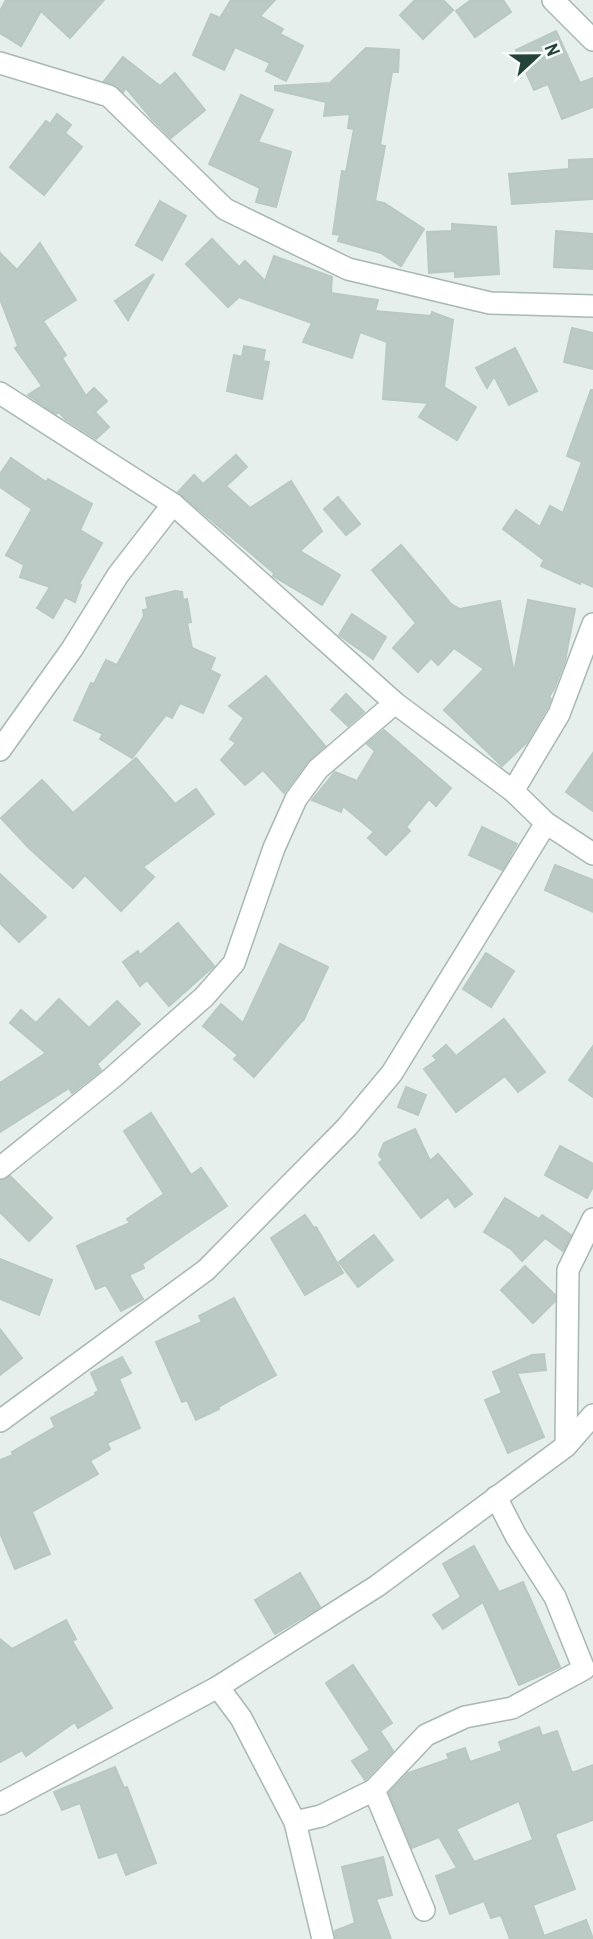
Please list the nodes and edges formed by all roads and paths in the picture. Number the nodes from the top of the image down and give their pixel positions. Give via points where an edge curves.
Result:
1 (554, 0) edge
2 (593, 40) edge
3 (0, 64) edge
4 (593, 306) edge
5 (0, 393) edge
6 (173, 504) junction
7 (593, 624) edge
8 (395, 703) junction
9 (0, 750) edge
10 (513, 791) junction
11 (546, 823) junction
12 (593, 854) edge
13 (0, 1168) edge
14 (593, 1219) edge
15 (593, 1415) edge
16 (0, 1421) edge
17 (566, 1446) junction
18 (496, 1497) junction
19 (589, 1677) edge
20 (218, 1687) junction
21 (374, 1790) junction
22 (0, 1804) edge
23 (295, 1822) junction
24 (424, 1910) dead end
25 (323, 1939) edge

1 - 2 street
3 - 4 street via 109,96 225,209 348,270 490,303
5 - 6 street
6 - 8 street
6 - 9 street via 118,575
7 - 10 street via 559,715
8 - 10 street
8 - 13 street via 318,769 296,799 234,963 204,997 112,1078
10 - 11 street
11 - 12 street
11 - 16 street via 392,1073 347,1127 206,1270
14 - 17 street via 568,1270
15 - 17 street
17 - 18 street
18 - 19 street via 555,1598
18 - 20 street via 377,1586
19 - 21 street via 512,1708 465,1717 426,1735
20 - 22 street
20 - 23 street via 241,1717
21 - 23 street via 321,1816
21 - 24 street
23 - 25 street

